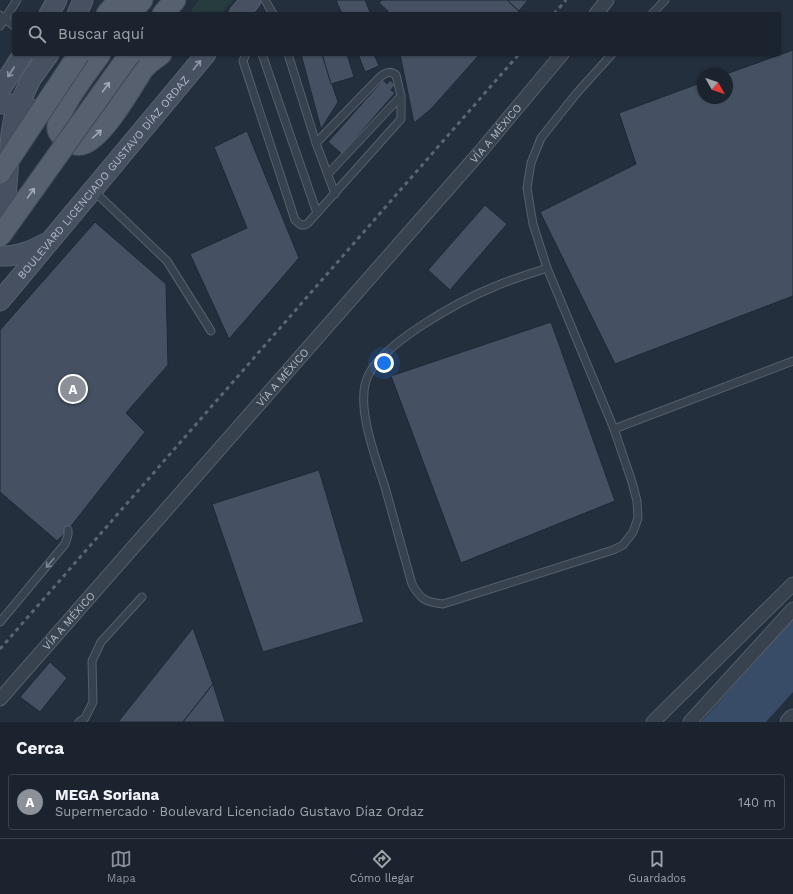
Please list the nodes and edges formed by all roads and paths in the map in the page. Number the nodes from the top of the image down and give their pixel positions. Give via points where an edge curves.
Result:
1 (17, 0) edge
2 (57, 0) edge
3 (83, 0) edge
4 (119, 0) edge
5 (142, 0) edge
6 (174, 0) edge
7 (251, 0) edge
8 (265, 0) edge
9 (607, 0) edge
10 (665, 0) edge
11 (50, 12) edge
12 (78, 12) edge
13 (109, 12) edge
14 (132, 12) edge
15 (164, 12) edge
16 (241, 12) edge
17 (272, 12) edge
18 (598, 12) edge
19 (654, 12) edge
20 (2, 17) edge
21 (12, 24) edge
22 (0, 26) edge
23 (22, 56) edge
24 (78, 56) edge
25 (99, 56) edge
26 (129, 56) edge
27 (158, 56) edge
28 (204, 56) edge
29 (245, 56) edge
30 (263, 56) edge
31 (289, 56) edge
32 (560, 56) edge
33 (610, 56) edge
34 (44, 60) edge
35 (0, 90) edge
36 (401, 96) junction
37 (66, 102) junction
38 (0, 104) edge
39 (19, 105) junction
40 (44, 110) junction
41 (316, 143) junction
42 (0, 173) edge
43 (328, 174) junction
44 (93, 190) junction
45 (335, 194) junction
46 (317, 213) junction
47 (61, 229) junction
48 (0, 237) edge
49 (0, 256) edge
50 (547, 268) junction
51 (0, 301) edge
52 (211, 331) dead end
53 (793, 361) edge
54 (614, 429) junction
55 (68, 530) dead end
56 (793, 584) edge
57 (142, 597) dead end
58 (793, 609) edge
59 (0, 622) edge
60 (0, 699) edge
61 (793, 718) edge
62 (79, 722) edge
63 (653, 722) edge
64 (690, 722) edge
65 (789, 722) edge

1 - 20 lane
2 - 11 main road
3 - 12 main road
4 - 13 main road
5 - 14 main road
6 - 15 main road
7 - 16 main road
8 - 17 lane
9 - 18 street
10 - 19 lane
20 - 21 lane
20 - 22 lane
23 -> 35 main road
24 - 42 main road, bridge
25 - 37 main road
48 -> 26 main road, bridge
37 -> 27 main road via 58,121 58,130 68,142 85,143 105,126 144,69
44 -> 28 main road, BOULEVARD LICENCIADO GUSTAVO DÍAZ ORDAZ
29 - 46 lane via 243,61 295,220 300,225 305,225
30 - 46 lane
31 - 41 lane
32 - 60 street, VÍA A MÉXICO via 476,157
33 - 50 lane via 541,138 530,163 527,188 533,224
34 - 39 main road via 31,79
34 - 40 main road via 40,88
36 - 41 lane via 396,75 391,72 385,74
36 - 43 lane
36 - 45 lane via 399,122
37 - 40 main road via 58,108
38 - 39 main road
39 - 40 main road
39 - 48 main road via 11,134 5,211
41 - 43 lane
43 - 45 lane
44 - 47 main road, BOULEVARD LICENCIADO GUSTAVO DÍAZ ORDAZ
44 - 52 lane via 167,261
45 - 46 lane
47 - 49 main road via 35,249 10,257
47 - 51 main road, BOULEVARD LICENCIADO GUSTAVO DÍAZ ORDAZ
50 - 54 lane
50 - 54 lane via 495,286 456,305 394,346 377,362 366,381 363,401 369,432 412,584 418,594 424,600 442,604 613,550 623,544 638,518 632,482
53 - 54 lane
55 -> 59 lane via 65,544
56 - 63 street
57 - 62 lane via 101,642 92,661 94,702 85,718
58 - 64 street
61 - 65 street

